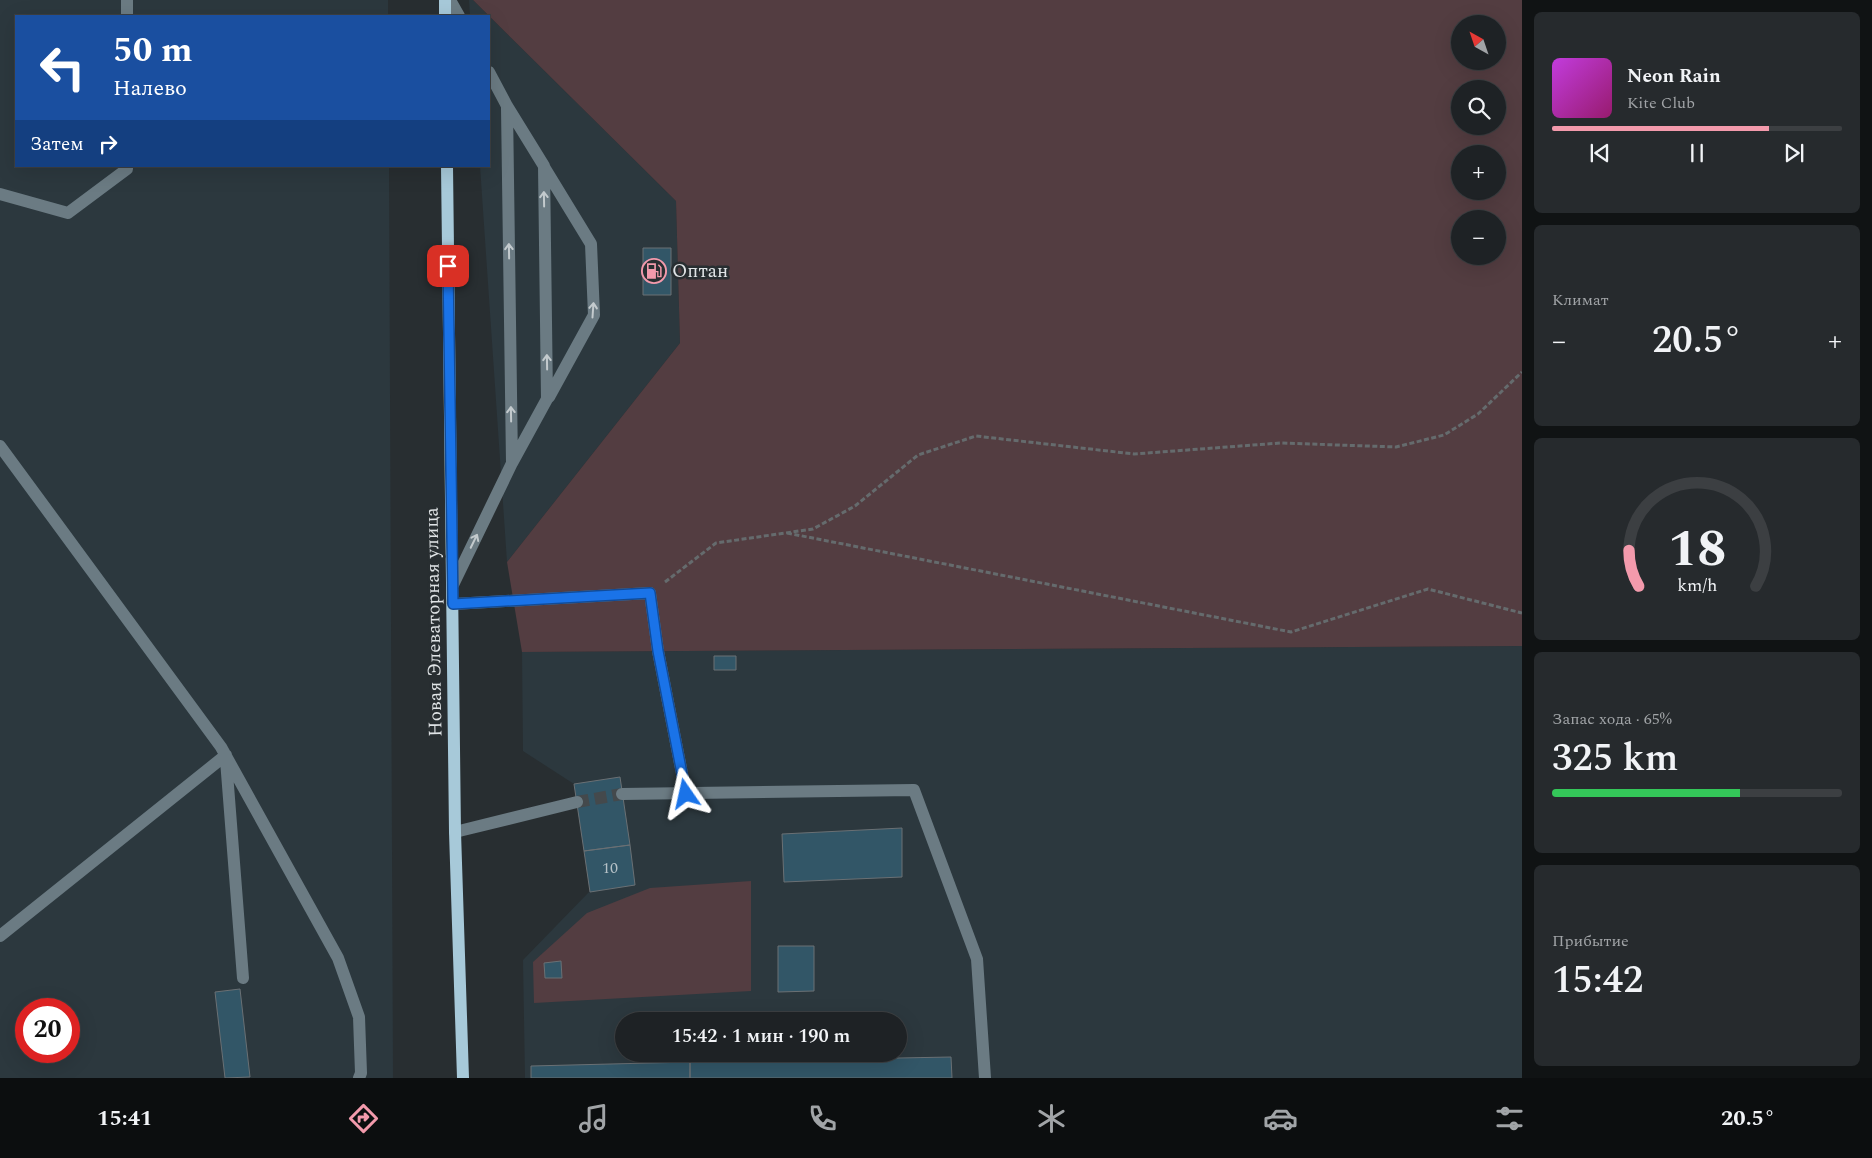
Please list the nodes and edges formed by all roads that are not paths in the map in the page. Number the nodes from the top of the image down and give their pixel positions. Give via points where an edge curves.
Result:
1 (127, 0) edge
2 (445, 0) edge
3 (450, 0) edge
4 (127, 15) edge
5 (445, 15) edge
6 (458, 15) edge
7 (490, 74) edge
8 (507, 106) junction
9 (544, 166) junction
10 (127, 167) edge
11 (447, 167) edge
12 (0, 194) edge
13 (547, 399) junction
14 (0, 446) edge
15 (512, 463) junction
16 (453, 585) junction
17 (453, 604) junction
18 (226, 755) junction
19 (622, 794) tunnel mouth
20 (686, 794) junction
21 (577, 802) tunnel mouth
22 (455, 832) junction
23 (0, 936) edge
24 (243, 978) dead end
25 (359, 1078) edge
26 (463, 1078) edge
27 (985, 1078) edge

1 - 4 lane
2 - 5 main road
3 - 6 lane
7 - 8 lane
8 - 9 lane
15 -> 8 lane
13 -> 9 lane
13 -> 9 lane via 594,315 591,244
10 - 12 lane via 68,213
11 - 16 main road, Новая Элеваторная улица
13 - 15 lane
14 - 18 lane
16 -> 15 lane
16 - 17 main road, Новая Элеваторная улица
17 - 20 lane via 650,593
17 - 22 main road, Новая Элеваторная улица
18 - 23 lane
18 - 24 lane
18 - 25 lane via 338,958 359,1017
19 - 20 lane
20 - 27 lane via 914,790 977,959
21 - 22 lane
22 - 26 main road, Новая Элеваторная улица

